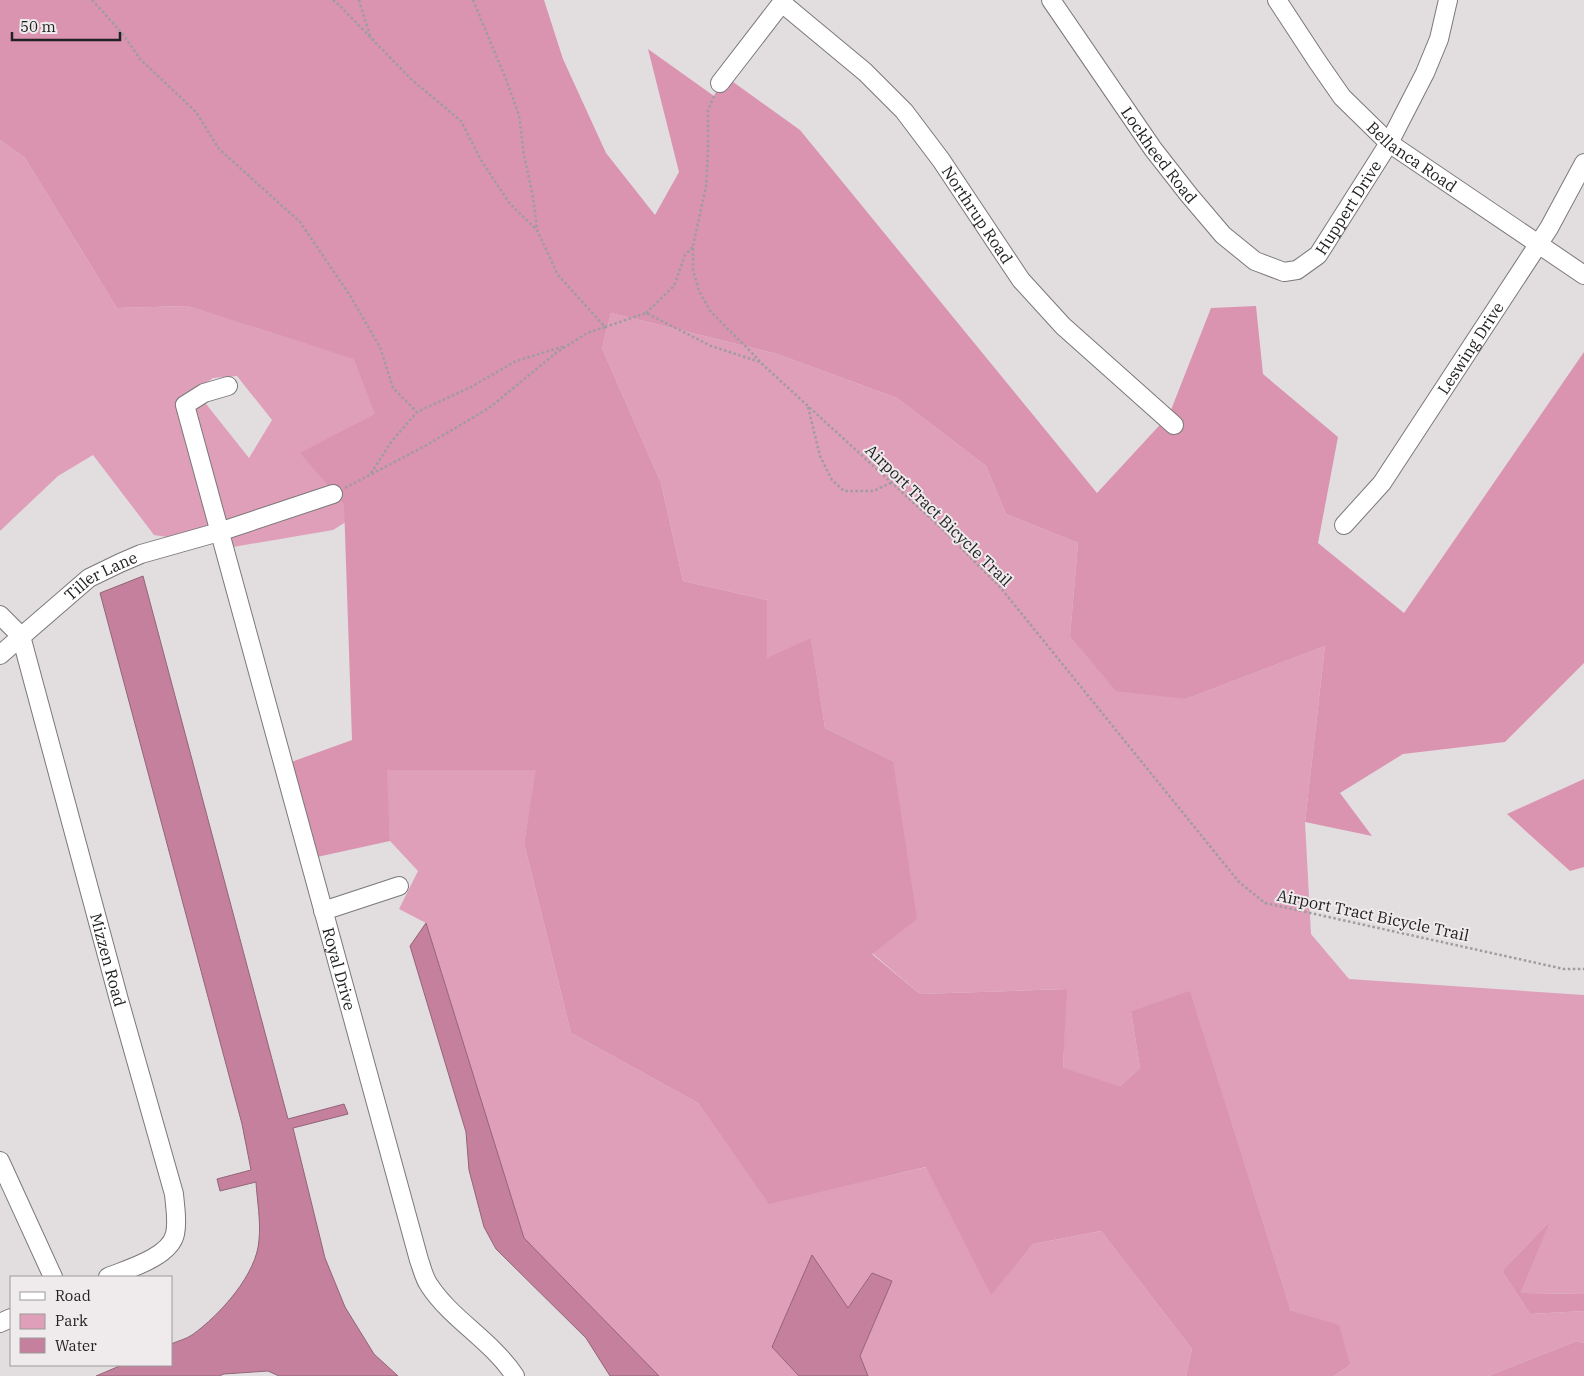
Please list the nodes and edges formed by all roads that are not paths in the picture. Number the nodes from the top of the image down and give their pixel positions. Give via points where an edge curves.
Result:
1 (1051, 0) edge
2 (1277, 0) edge
3 (1448, 0) edge
4 (783, 1) edge
5 (720, 83) road end
6 (1389, 143) junction
7 (1584, 163) edge
8 (1538, 244) junction
9 (1297, 270) joint
10 (1584, 275) edge
11 (228, 386) dead end
12 (1174, 425) dead end
13 (333, 494) road end
14 (1344, 525) dead end
15 (219, 532) junction
16 (0, 615) edge
17 (21, 636) junction
18 (0, 655) edge
19 (399, 886) dead end
20 (323, 912) junction
21 (0, 1161) edge
22 (53, 1276) edge
23 (110, 1276) edge
24 (515, 1376) edge

1 - 9 street, Lockheed Road via 1153,149 1223,234 1255,261 1284,272
2 - 6 street, Bellanca Road via 1342,97
3 - 6 street, Huppert Drive via 1425,73
4 - 5 street
4 - 12 street, Northrup Road via 904,110 942,160 1021,280 1063,326
6 - 8 street, Bellanca Road
6 - 9 street, Huppert Drive via 1318,255
7 - 8 street, Leswing Drive
8 - 10 street, Bellanca Road
8 - 14 street, Leswing Drive via 1382,483
11 - 15 street via 204,393 185,405
13 - 15 street, Tiller Lane
15 - 17 street, Tiller Lane via 141,554 88,578
15 - 20 street, Royal Drive
16 - 17 street
17 - 18 street, Tiller Lane
17 - 23 street, Mizzen Road via 174,1194 175,1233 164,1252
19 - 20 street
20 - 24 street, Royal Drive via 428,1284 492,1348
21 - 22 street

